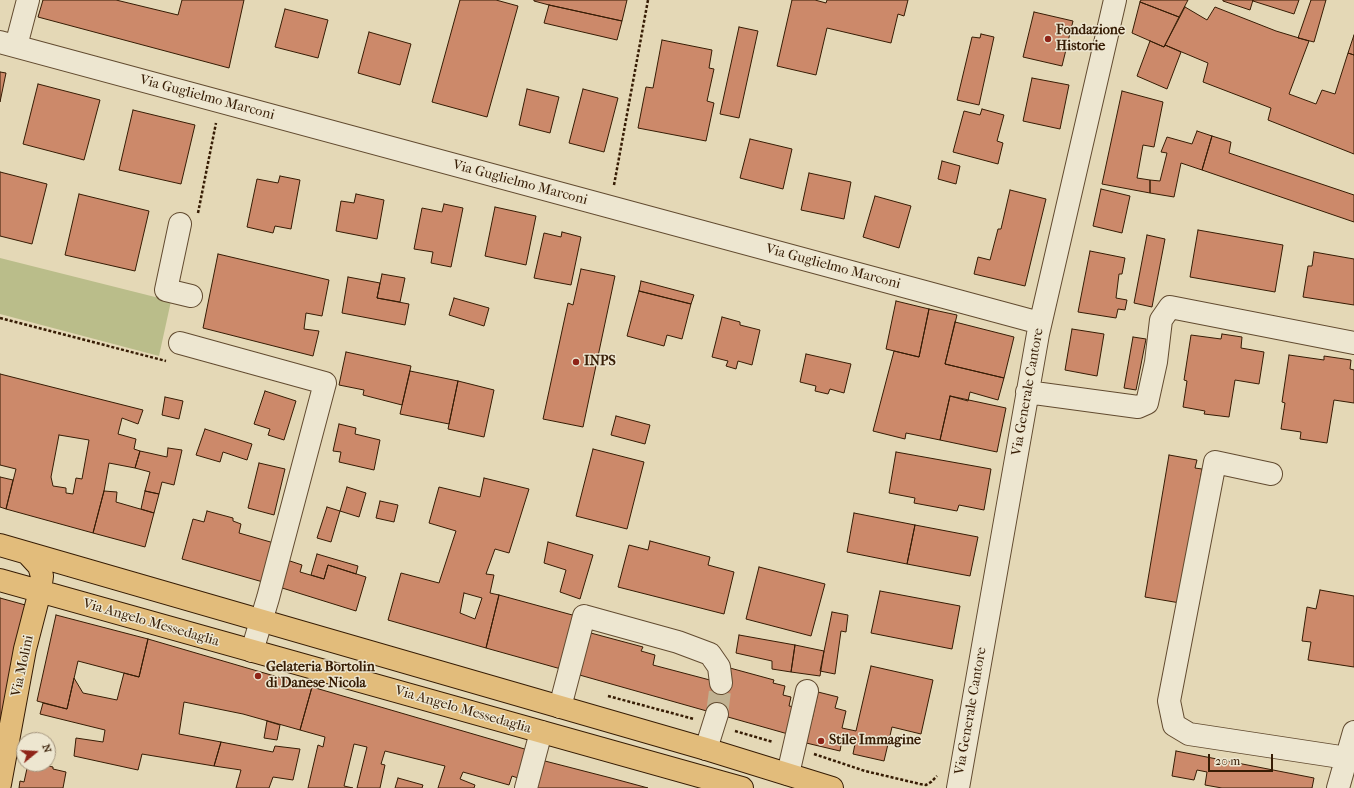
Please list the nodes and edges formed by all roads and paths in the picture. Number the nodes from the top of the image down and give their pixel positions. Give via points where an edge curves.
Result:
1 (28, 0) edge
2 (648, 0) edge
3 (1115, 0) edge
4 (8, 44) edge
5 (609, 207) junction
6 (180, 224) dead end
7 (190, 296) dead end
8 (1040, 323) junction
9 (180, 343) dead end
10 (1354, 343) edge
11 (1027, 392) junction
12 (1271, 474) dead end
13 (0, 545) edge
14 (27, 553) junction
15 (0, 580) edge
16 (40, 591) junction
17 (260, 620) junction
18 (252, 651) junction
19 (721, 683) tunnel mouth
20 (807, 691) dead end
21 (560, 707) junction
22 (717, 714) tunnel mouth
23 (541, 732) junction
24 (1354, 732) edge
25 (706, 749) junction
26 (1347, 758) junction
27 (851, 766) dead end
28 (939, 773) dead end
29 (788, 774) junction
30 (0, 784) edge
31 (731, 787) edge
32 (526, 788) edge
33 (832, 788) edge
34 (958, 788) edge
35 (1338, 788) edge

1 - 4 street
2 - 5 path
3 - 8 street, Via Generale Cantore
4 - 5 street, Via Guglielmo Marconi
5 - 8 street, Via Guglielmo Marconi
6 - 7 street via 166,290
8 - 11 street, Via Generale Cantore
9 - 17 street via 325,383
10 - 11 street via 1170,307 1161,320 1156,362 1147,403 1138,407
11 - 34 street, Via Generale Cantore
12 - 26 street via 1215,462 1169,701 1174,725 1189,734
13 - 14 main road
14 - 16 main road, Via Molini via 39,566 42,576
14 - 17 main road
15 - 16 main road, Via Angelo Messedaglia
16 - 18 main road, Via Angelo Messedaglia
16 - 30 main road, Via Molini via 25,649
17 - 18 street
17 - 21 main road
18 - 23 main road, Via Angelo Messedaglia
19 - 21 street via 719,667 710,654 678,642 584,616
20 - 29 street
21 - 25 main road
22 - 25 street
23 - 31 main road, Via Angelo Messedaglia
23 - 32 street
24 - 26 street
25 - 29 main road
26 - 35 street
27 - 28 path via 926,785
29 - 33 main road

